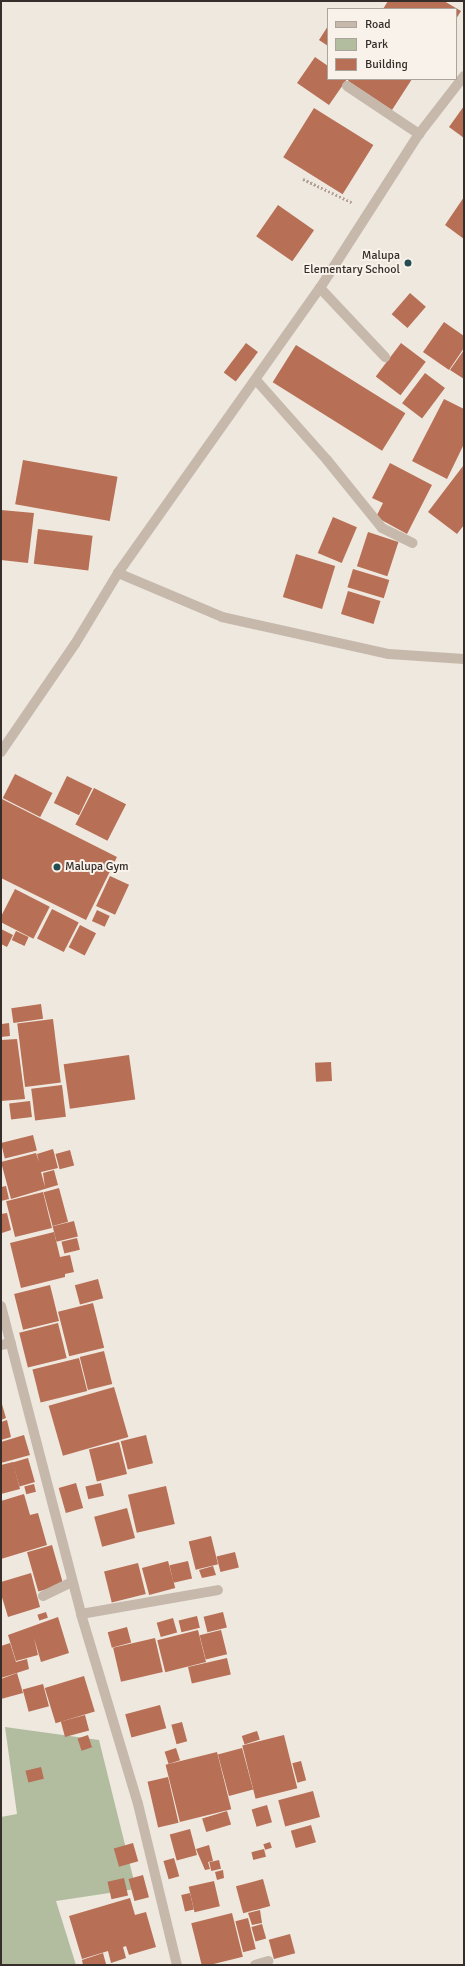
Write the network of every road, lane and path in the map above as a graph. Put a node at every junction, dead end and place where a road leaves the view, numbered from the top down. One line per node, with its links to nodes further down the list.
1 (464, 76): 3 (street)
2 (347, 86): 3 (street)
3 (419, 134): 5 (street)
4 (303, 179): 5 (path)
5 (370, 211): 6 (street)
6 (320, 288): 7 (street); 8 (street)
7 (385, 357)
8 (256, 380): 9 (street); 10 (street)
9 (413, 543)
10 (118, 573): 11 (street); 12 (street)
11 (464, 659)
12 (1, 752)
13 (1, 1306): 14 (street)
14 (6, 1344): 15 (street)
15 (72, 1582): 17 (street); 18 (street)
16 (218, 1590): 18 (street)
17 (43, 1596)
18 (81, 1614): 20 (street)
19 (268, 1961): 21 (street)
20 (177, 1965)
21 (255, 1965)

